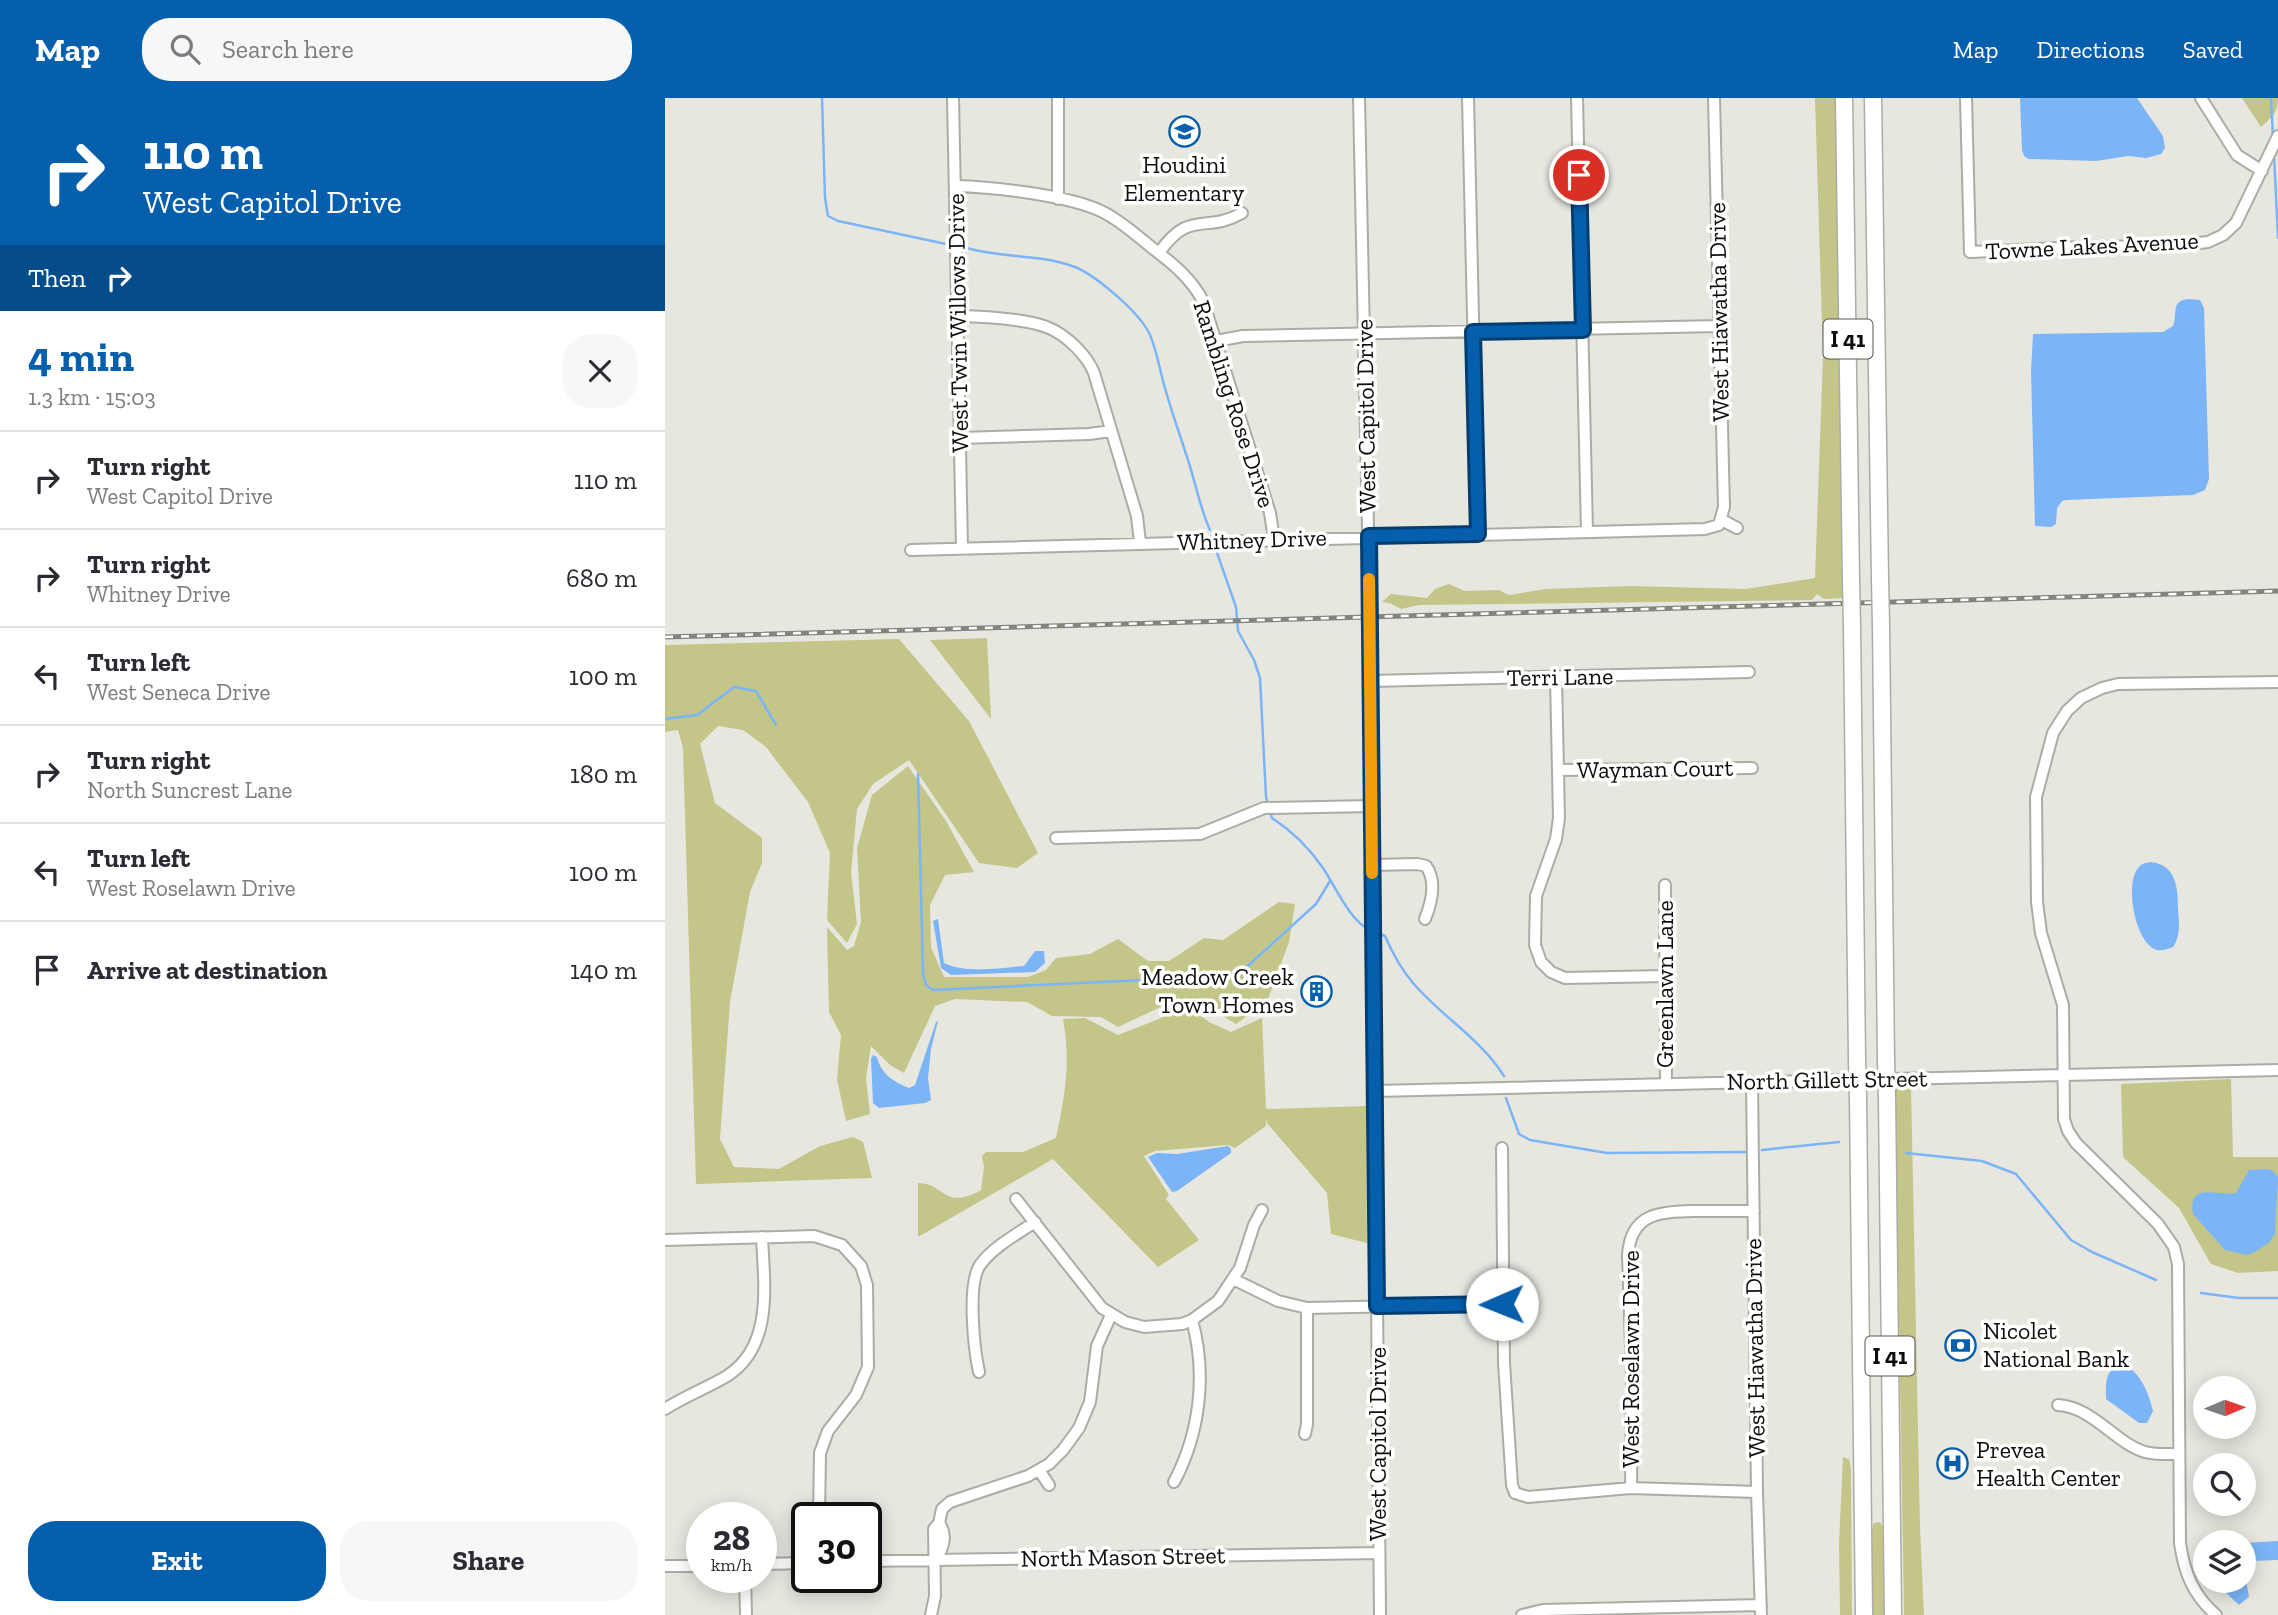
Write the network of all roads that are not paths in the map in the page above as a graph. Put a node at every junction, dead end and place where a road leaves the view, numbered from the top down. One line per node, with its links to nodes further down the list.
1 (953, 98): 13 (street, West Twin Willows Drive)
2 (1058, 98): 14 (street)
3 (1359, 98): 21 (street, West Capitol Drive)
4 (1468, 98): 20 (street)
5 (1577, 98): 19 (street)
6 (1714, 98): 18 (street, West Hiawatha Drive)
7 (1845, 98): 86 (highway, I 41, bridge)
8 (1873, 98): 87 (highway, I 41, bridge)
9 (1966, 98): 12 (street, Towne Lakes Avenue)
10 (2201, 98): 12 (street)
11 (2278, 136): 12 (street, Towne Lakes Avenue)
12 (2262, 171)
13 (955, 186): 14 (street, Rambling Rose Drive); 17 (street, West Twin Willows Drive)
14 (1058, 199): 16 (street, Rambling Rose Drive)
15 (1242, 213): 16 (street)
16 (1159, 253): 22 (street, Rambling Rose Drive)
17 (957, 316): 23 (street); 24 (street, West Twin Willows Drive)
18 (1719, 326): 19 (street); 25 (street, West Hiawatha Drive)
19 (1583, 330): 20 (street); 27 (street)
20 (1473, 332): 21 (street); 28 (street)
21 (1364, 334): 22 (street); 29 (street, West Capitol Drive)
22 (1216, 341): 30 (street, Rambling Rose Drive)
23 (1111, 431): 24 (street); 31 (street)
24 (960, 438): 32 (street, West Twin Willows Drive)
25 (1720, 523): 26 (street); 27 (street, Whitney Drive)
26 (1737, 528)
27 (1587, 531): 28 (street, Whitney Drive)
28 (1478, 534): 29 (street, Whitney Drive)
29 (1369, 536): 30 (street, Whitney Drive); 36 (street, West Capitol Drive)
30 (1274, 539): 31 (street, Whitney Drive)
31 (1140, 543): 32 (street, Whitney Drive)
32 (962, 548): 33 (street, Whitney Drive)
33 (911, 550)
34 (1749, 671): 35 (street, Terri Lane)
35 (1556, 677): 36 (street, Terri Lane); 39 (street)
36 (1371, 681): 40 (street, West Capitol Drive)
37 (2278, 682): 47 (street)
38 (1752, 768): 39 (street, Wayman Court)
39 (1558, 771): 45 (street)
40 (1372, 806): 41 (street); 42 (street, West Capitol Drive)
41 (1056, 838)
42 (1372, 864): 44 (street); 50 (street, West Capitol Drive)
43 (1665, 885): 45 (street, Greenlawn Lane)
44 (1425, 919)
45 (1664, 976): 49 (street, Greenlawn Lane)
46 (2278, 1070): 47 (street, North Gillett Street)
47 (2063, 1075): 48 (street, North Gillett Street); 68 (street)
48 (1752, 1082): 49 (street, North Gillett Street); 54 (street, West Hiawatha Drive)
49 (1666, 1084): 50 (street, North Gillett Street)
50 (1375, 1090): 60 (street, West Capitol Drive)
51 (1502, 1148): 59 (street)
52 (1016, 1199): 55 (street)
53 (1262, 1210): 58 (street)
54 (1754, 1211): 72 (street, West Roselawn Drive); 73 (street, West Hiawatha Drive)
55 (1035, 1222): 62 (street); 64 (street)
56 (762, 1237): 57 (street); 66 (street); 74 (street)
57 (665, 1240)
58 (1233, 1279): 61 (street); 63 (street)
59 (1502, 1304): 60 (street); 72 (street)
60 (1377, 1306): 61 (street); 75 (street, West Capitol Drive)
61 (1307, 1308): 67 (street)
62 (1111, 1315): 63 (street); 69 (street)
63 (1192, 1320): 70 (street)
64 (979, 1372)
65 (2058, 1405): 68 (street)
66 (665, 1409)
67 (1305, 1434)
68 (2179, 1454): 88 (street)
69 (1039, 1470): 71 (street); 76 (street)
70 (1174, 1482)
71 (1048, 1485)
72 (1631, 1488): 73 (street)
73 (1757, 1492): 81 (street, West Hiawatha Drive)
74 (819, 1502)
75 (1379, 1553): 76 (street, North Mason Street); 84 (street, West Capitol Drive)
76 (936, 1560): 77 (street, North Mason Street); 83 (street)
77 (882, 1561)
78 (665, 1566): 79 (street)
79 (686, 1566)
80 (745, 1593): 82 (street)
81 (1761, 1610): 85 (street)
82 (745, 1615)
83 (930, 1615)
84 (1380, 1615)
85 (1522, 1615)
86 (1864, 1615)
87 (1893, 1615)
88 (2216, 1615)

